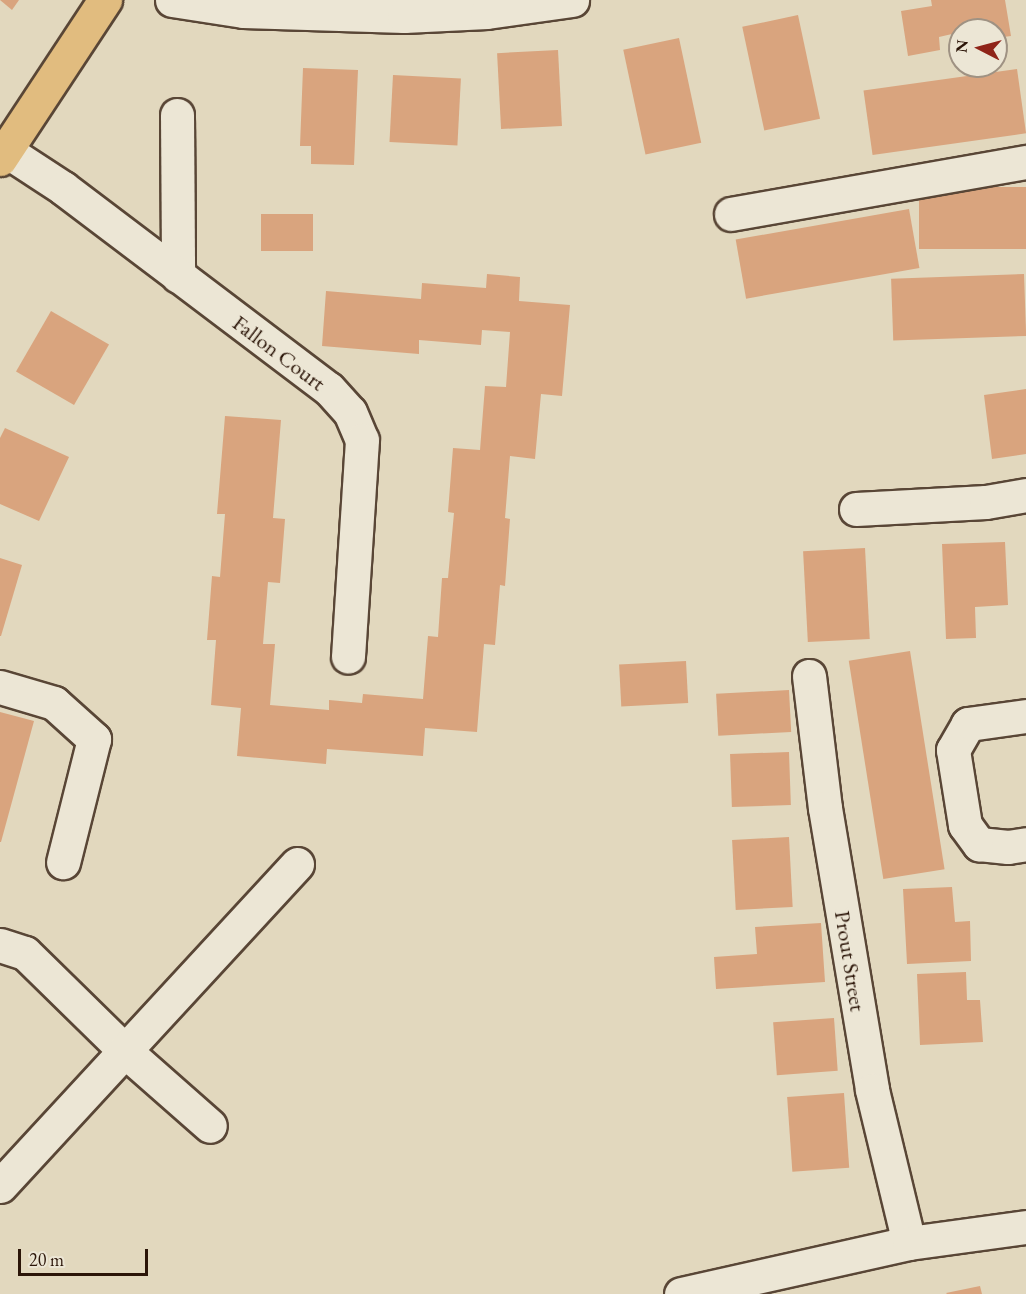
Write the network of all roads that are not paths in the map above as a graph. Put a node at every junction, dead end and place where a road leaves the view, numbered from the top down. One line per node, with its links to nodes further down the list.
1 (105, 0): 5 (main road)
2 (171, 0): 3 (street)
3 (572, 0)
4 (177, 116): 8 (street)
5 (2, 154): 8 (street, Fallon Court)
6 (1026, 162): 7 (street)
7 (731, 214)
8 (178, 276): 11 (street, Fallon Court)
9 (1026, 495): 10 (street)
10 (856, 509)
11 (348, 657)
12 (809, 676): 23 (street, Prout Street)
13 (0, 687): 16 (street)
14 (1026, 716): 15 (street)
15 (1026, 844)
16 (63, 862)
17 (297, 864): 19 (street)
18 (0, 945): 19 (street)
19 (125, 1051): 20 (street); 21 (street)
20 (210, 1126)
21 (0, 1186)
22 (1026, 1227): 23 (street)
23 (909, 1243): 24 (street)
24 (681, 1294)

